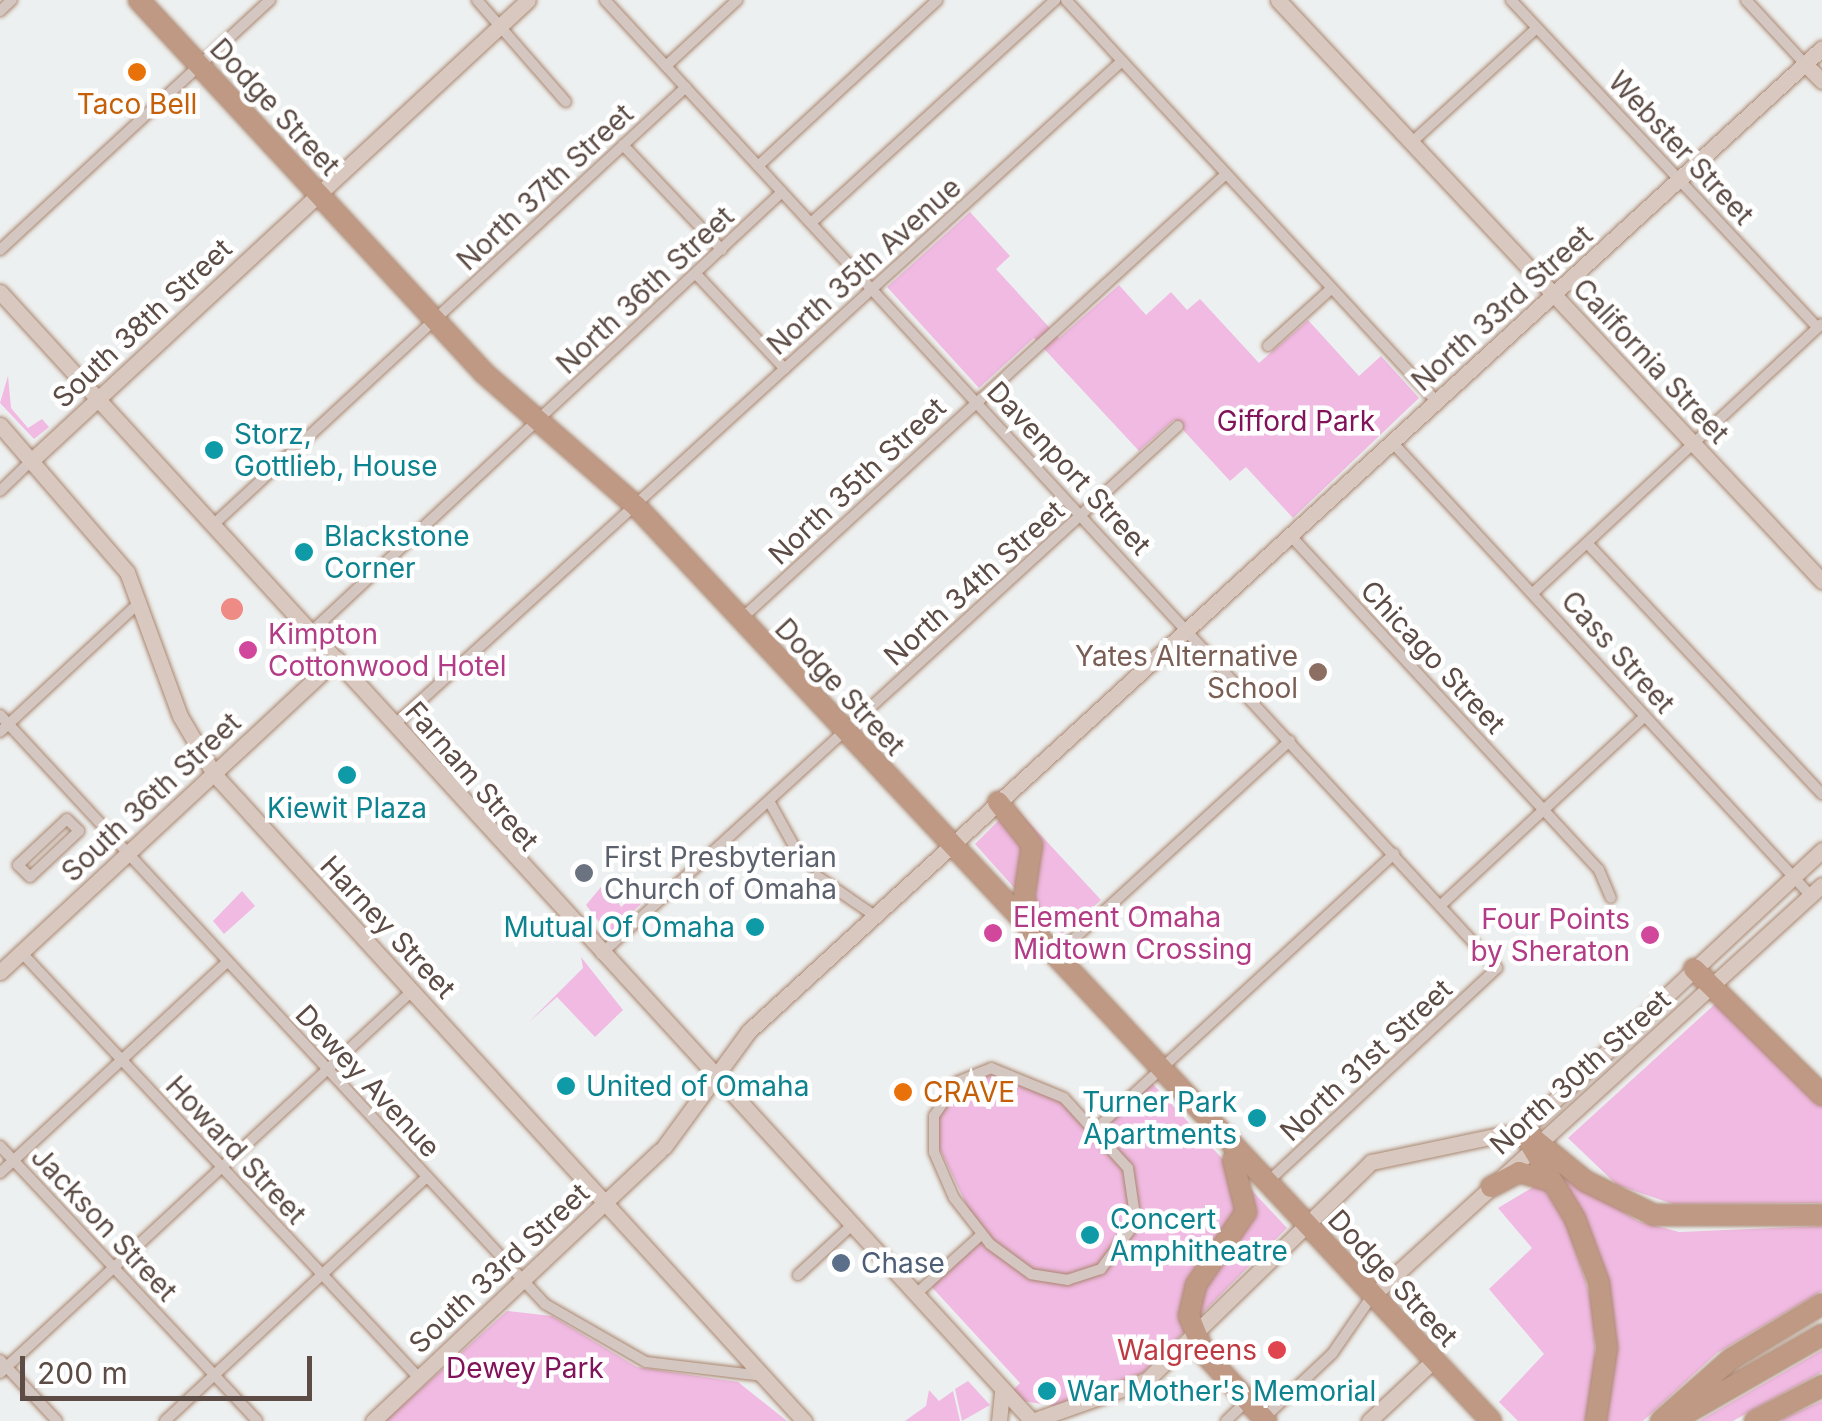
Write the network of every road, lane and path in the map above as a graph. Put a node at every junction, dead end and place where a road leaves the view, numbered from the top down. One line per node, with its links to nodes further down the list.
1 (12, 0): 14 (street)
2 (138, 0): 20 (highway, Dodge Street)
3 (270, 0): 20 (street)
4 (476, 0): 15 (street)
5 (528, 0): 15 (street, South 38th Street)
6 (605, 0): 21 (street, Davenport Street)
7 (737, 0): 21 (street)
8 (937, 0): 27 (street)
9 (1055, 0): 32 (street)
10 (1066, 0): 18 (street)
11 (1278, 0): 25 (street, California Street)
12 (1511, 0): 16 (street, Webster Street)
13 (1746, 0): 19 (street)
14 (0, 11)
15 (499, 26): 24 (street); 31 (street, South 38th Street)
16 (1537, 28): 25 (street); 29 (street, Webster Street)
17 (1822, 48): 19 (street, North 33rd Street)
18 (1122, 61): 28 (street); 37 (street, North 35th Avenue)
19 (1806, 64): 22 (street); 29 (street, North 33rd Street)
20 (199, 65): 31 (highway, Dodge Street); 33 (street)
21 (666, 66): 23 (street, Davenport Street)
22 (1822, 81)
23 (686, 88): 26 (street, North 37th Street); 27 (street, Davenport Street)
24 (566, 102)
25 (1412, 142): 39 (street, California Street)
26 (623, 145): 34 (street); 40 (street, North 37th Street)
27 (758, 166): 30 (street, Davenport Street)
28 (1226, 174): 36 (street); 45 (street, North 35th Street)
29 (1680, 180): 39 (street, North 33rd Street); 41 (street, Webster Street)
30 (782, 192): 32 (street, Davenport Street); 34 (street, North 36th Street)
31 (318, 194): 40 (highway, Dodge Street); 44 (street, South 38th Street)
32 (811, 222): 37 (street, Davenport Street)
33 (0, 250)
34 (722, 250): 35 (street, North 36th Street)
35 (696, 274): 43 (street); 47 (street, North 36th Street)
36 (1332, 288): 42 (street); 46 (street)
37 (872, 289): 43 (street, North 35th Avenue); 45 (street, Davenport Street)
38 (0, 292): 44 (street, Farnam Street)
39 (1554, 295): 46 (street, North 33rd Street); 51 (street, California Street)
40 (434, 319): 47 (highway, Dodge Street); 56 (street, North 37th Street)
41 (1820, 325): 51 (street)
42 (1268, 346)
43 (785, 369): 54 (street, North 35th Avenue)
44 (98, 398): 52 (street, South 38th Street); 56 (street, Farnam Street)
45 (977, 402): 55 (street, Davenport Street); 62 (street, North 35th Street)
46 (1437, 402): 50 (street, North 33rd Street)
47 (538, 422): 54 (highway, Dodge Street); 64 (street)
48 (0, 426): 52 (street, Harney Street)
49 (1178, 426): 55 (street, North 34th Street)
50 (1390, 440): 57 (street, North 33rd Street); 60 (street, Cass Street)
51 (1693, 443): 58 (street); 59 (street, California Street)
52 (32, 460): 53 (street, South 38th Street); 61 (street, Harney Street)
53 (0, 490)
54 (636, 506): 62 (highway, Dodge Street); 68 (street, North 35th Avenue)
55 (1082, 515): 63 (street, Davenport Street); 69 (street, North 34th Street)
56 (214, 524): 64 (street, Farnam Street)
57 (1289, 534): 63 (street, North 33rd Street); 76 (street, Chicago Street)
58 (1587, 542): 60 (street); 72 (street)
59 (1822, 581)
60 (1533, 593): 66 (street, Cass Street)
61 (142, 600): 67 (street); 71 (street, Harney Street)
62 (740, 619): 69 (highway, Dodge Street)
63 (1186, 629): 70 (street, Davenport Street); 74 (street, North 33rd Street)
64 (312, 631): 65 (street, Farnam Street)
65 (337, 659): 68 (street, Farnam Street); 71 (street, South 36th Street)
66 (1645, 716): 76 (street); 84 (street, Cass Street)
67 (3, 724): 75 (street, Dewey Avenue)
68 (394, 725): 91 (street, Farnam Street)
69 (845, 732): 73 (street, North 34th Street); 78 (highway, Dodge Street)
70 (1290, 741): 81 (street, Davenport Street); 90 (street)
71 (214, 774): 80 (street, South 36th Street); 97 (street, Harney Street)
72 (1822, 794)
73 (769, 802): 82 (street); 91 (street, North 34th Street)
74 (998, 802): 78 (street, North 33rd Street); 90 (highway)
75 (88, 811): 77 (street); 80 (street, Dewey Avenue)
76 (1544, 811): 86 (street, Chicago Street); 87 (street)
77 (73, 825): 77 (street)
78 (950, 846): 88 (street, South 33rd Street); 90 (highway, Dodge Street)
79 (1822, 850): 84 (street, North 30th Street)
80 (128, 854): 89 (street, South 36th Street); 92 (street, Dewey Avenue)
81 (1394, 854): 87 (street, Davenport Street); 100 (street)
82 (800, 857)
83 (817, 876): 88 (street)
84 (1794, 877): 85 (street, Cass Street); 94 (street, North 30th Street)
85 (1816, 891): 96 (street, North 30th Street)
86 (1612, 898)
87 (1442, 905): 93 (street, Davenport Street)
88 (874, 916): 101 (street, South 33rd Street)
89 (21, 952): 95 (street, South 36th Street); 98 (street, Howard Street)
90 (1048, 953): 100 (highway, Dodge Street)
91 (601, 955): 101 (street, Farnam Street)
92 (226, 962): 98 (street); 99 (street, Dewey Avenue)
93 (1498, 968): 112 (street, North 31st Street)
94 (1694, 969): 96 (highway); 105 (street, North 30th Street)
95 (0, 972)
96 (1711, 988): 102 (highway); 105 (street, North 30th Street)
97 (412, 990): 99 (street); 114 (street, Harney Street)
98 (121, 1060): 107 (street); 108 (street, Howard Street)
99 (327, 1070): 108 (street); 110 (street, Dewey Avenue)
100 (1159, 1071): 103 (highway, Dodge Street); 104 (street)
101 (715, 1078): 114 (street, South 33rd Street); 119 (street, Farnam Street)
102 (1822, 1095)
103 (1210, 1126): 112 (highway, Dodge Street); 116 (highway)
104 (1098, 1127): 120 (street); 120 (street)
105 (1532, 1140): 111 (highway); 113 (street, North 30th Street); 117 (highway); 118 (street)
106 (0, 1146): 107 (street, Jackson Street)
107 (14, 1160): 109 (street); 121 (street, Jackson Street)
108 (220, 1166): 121 (street); 123 (street, Howard Street)
109 (0, 1173)
110 (427, 1176): 123 (street); 124 (street, Dewey Avenue)
111 (1552, 1182): 113 (highway); 149 (highway)
112 (1265, 1184): 115 (highway, Dodge Street)
113 (1491, 1188): 126 (street, North 30th Street)
114 (607, 1201): 124 (street, South 33rd Street); 133 (street, Harney Street)
115 (1287, 1206): 116 (highway); 118 (highway, Dodge Street)
116 (1246, 1212): 129 (highway)
117 (1822, 1215)
118 (1305, 1224): 126 (highway, Dodge Street); 129 (street)
119 (851, 1226): 122 (street); 125 (street, Farnam Street)
120 (982, 1235): 125 (street)
121 (113, 1266): 131 (street); 132 (street, Jackson Street)
122 (801, 1272)
123 (322, 1274): 132 (street); 134 (street, Howard Street)
124 (524, 1281): 133 (street, Dewey Avenue); 134 (street, South 33rd Street)
125 (915, 1295): 136 (street, Farnam Street)
126 (1372, 1296): 130 (highway, Dodge Street); 138 (street)
127 (1822, 1304): 150 (highway)
128 (1822, 1335): 151 (highway)
129 (1195, 1339): 137 (highway); 145 (street)
130 (1434, 1361): 147 (street); 148 (highway, Dodge Street)
131 (2, 1367): 139 (street)
132 (214, 1374): 140 (street); 141 (street, Jackson Street)
133 (764, 1376): 143 (street, Harney Street)
134 (418, 1378): 142 (street, South 33rd Street)
135 (1822, 1386): 152 (highway)
136 (1002, 1390): 144 (street); 145 (street, Farnam Street)
137 (1247, 1401): 138 (highway); 146 (street)
138 (1264, 1420)
139 (57, 1421)
140 (164, 1421)
141 (257, 1421)
142 (373, 1421)
143 (804, 1421)
144 (999, 1421)
145 (1032, 1421)
146 (1226, 1421)
147 (1369, 1421)
148 (1490, 1421)
149 (1596, 1421)
150 (1662, 1421)
151 (1675, 1421)
152 (1754, 1421)

